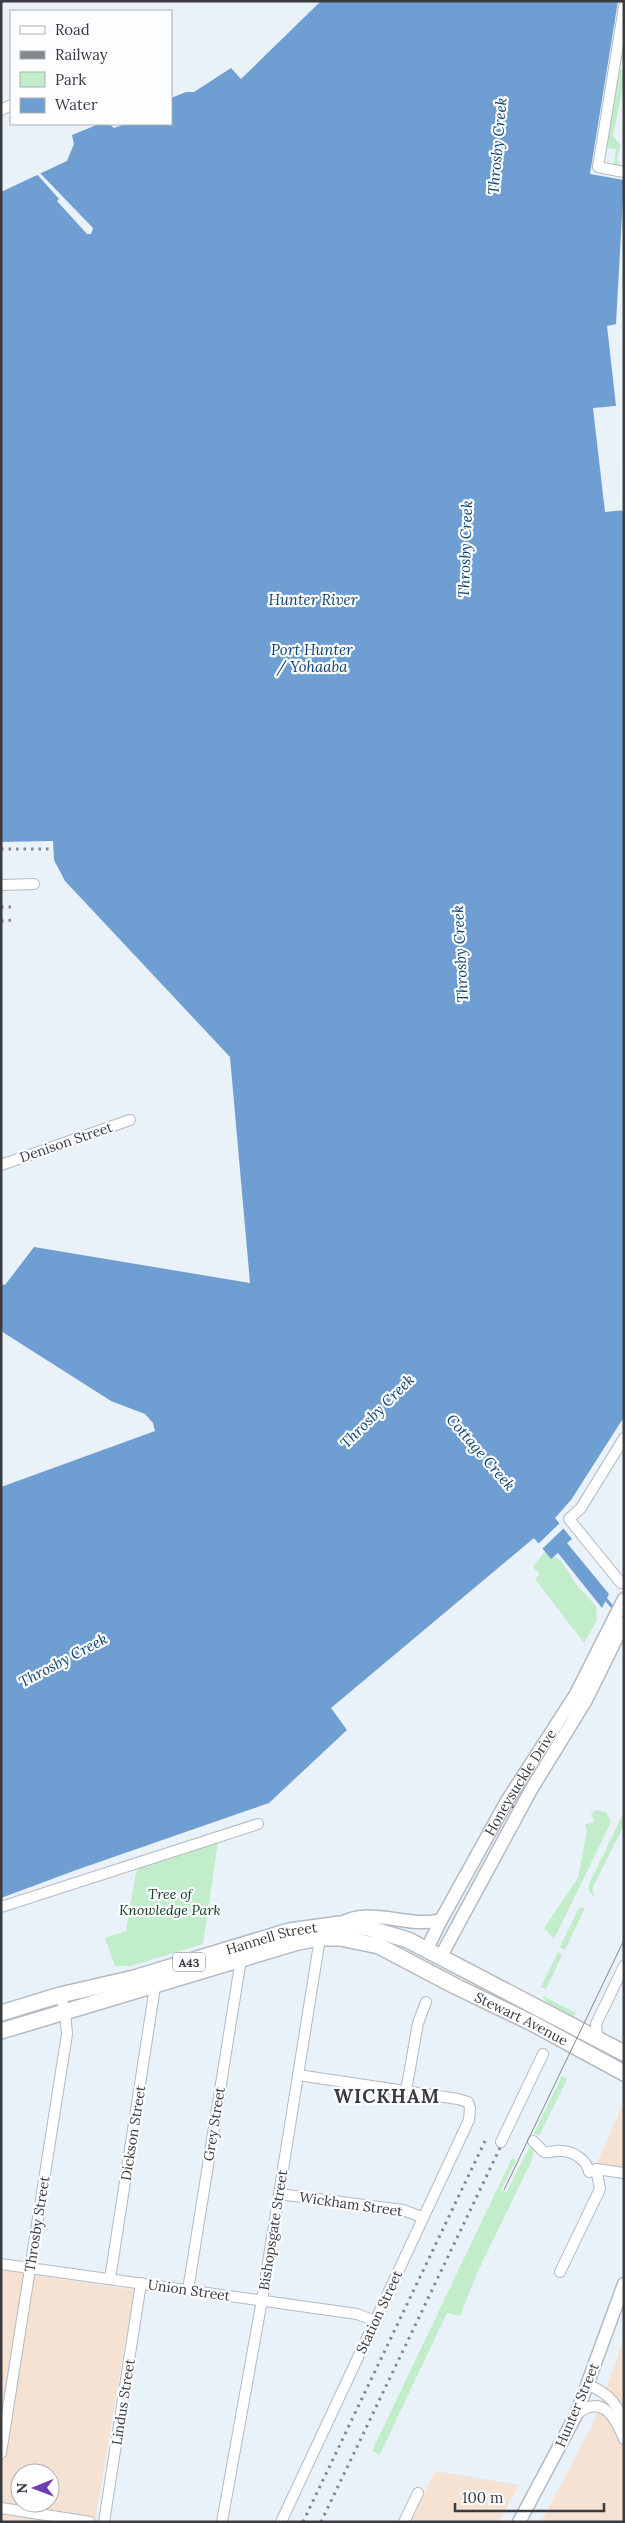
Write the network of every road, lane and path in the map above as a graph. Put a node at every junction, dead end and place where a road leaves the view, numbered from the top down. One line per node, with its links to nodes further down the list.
1 (624, 7): 2 (street)
2 (624, 172)
3 (34, 884): 4 (street)
4 (1, 885)
5 (130, 1120): 6 (street, Denison Street)
6 (1, 1165)
7 (624, 1438): 8 (street)
8 (621, 1583)
9 (623, 1600): 10 (main road, Honeysuckle Drive)
10 (618, 1627): 13 (main road, Honeysuckle Drive); 16 (main road, Honeysuckle Drive)
11 (258, 1824): 12 (street)
12 (1, 1908)
13 (441, 1920): 14 (main road); 16 (main road, Honeysuckle Drive)
14 (340, 1924): 16 (highway, Hannell Street / A43); 21 (highway, Hannell Street / A43)
15 (320, 1938): 17 (highway, Hannell Street / A43); 19 (highway, Hannell Street / A43); 30 (street, Bishopsgate Street)
16 (434, 1952): 19 (highway, Honeysuckle Drive); 26 (highway, Stewart Avenue / A43)
17 (241, 1959): 20 (highway, Hannell Street / A43); 44 (street, Grey Street)
18 (624, 1966): 26 (street)
19 (425, 1969): 29 (highway, Stewart Avenue / A43)
20 (155, 1986): 23 (highway, Hannell Street / A43); 41 (street, Dickson Street)
21 (60, 1995): 23 (street, Throsby Street); 24 (highway, Hannell Street / A43)
22 (426, 2002): 31 (street)
23 (65, 2011): 25 (highway, Hannell Street / A43); 39 (street, Throsby Street)
24 (1, 2013)
25 (1, 2031)
26 (597, 2038): 27 (highway, Stewart Avenue / A43)
27 (624, 2053)
28 (543, 2054): 33 (street)
29 (624, 2073)
30 (298, 2075): 31 (street); 36 (street, Bishopsgate Street)
31 (406, 2092): 37 (street, Station Street)
32 (533, 2141): 34 (street)
33 (501, 2142)
34 (593, 2171): 35 (street); 40 (street)
35 (624, 2173)
36 (279, 2194): 37 (street, Wickham Street); 45 (street, Bishopsgate Street)
37 (422, 2217): 46 (street, Station Street)
38 (1, 2264): 39 (street, Union Street)
39 (30, 2268): 41 (street, Union Street); 51 (street, Throsby Street)
40 (560, 2272)
41 (110, 2279): 42 (street, Union Street)
42 (141, 2283): 44 (street, Union Street); 56 (street, Lindus Street)
43 (624, 2284): 47 (main road, Hunter Street)
44 (188, 2290): 45 (street, Union Street)
45 (262, 2300): 46 (street, Union Street); 57 (street, Bishopsgate Street)
46 (375, 2321): 58 (street, Station Street)
47 (587, 2384): 48 (main road, Hunter Street); 49 (street)
48 (576, 2415): 50 (street); 60 (main road, Hunter Street)
49 (624, 2428)
50 (624, 2439)
51 (1, 2453)
52 (418, 2493): 59 (street)
53 (1, 2508): 54 (street)
54 (40, 2518): 55 (street)
55 (90, 2522)
56 (104, 2522)
57 (222, 2522)
58 (281, 2522)
59 (404, 2522)
60 (519, 2522)

